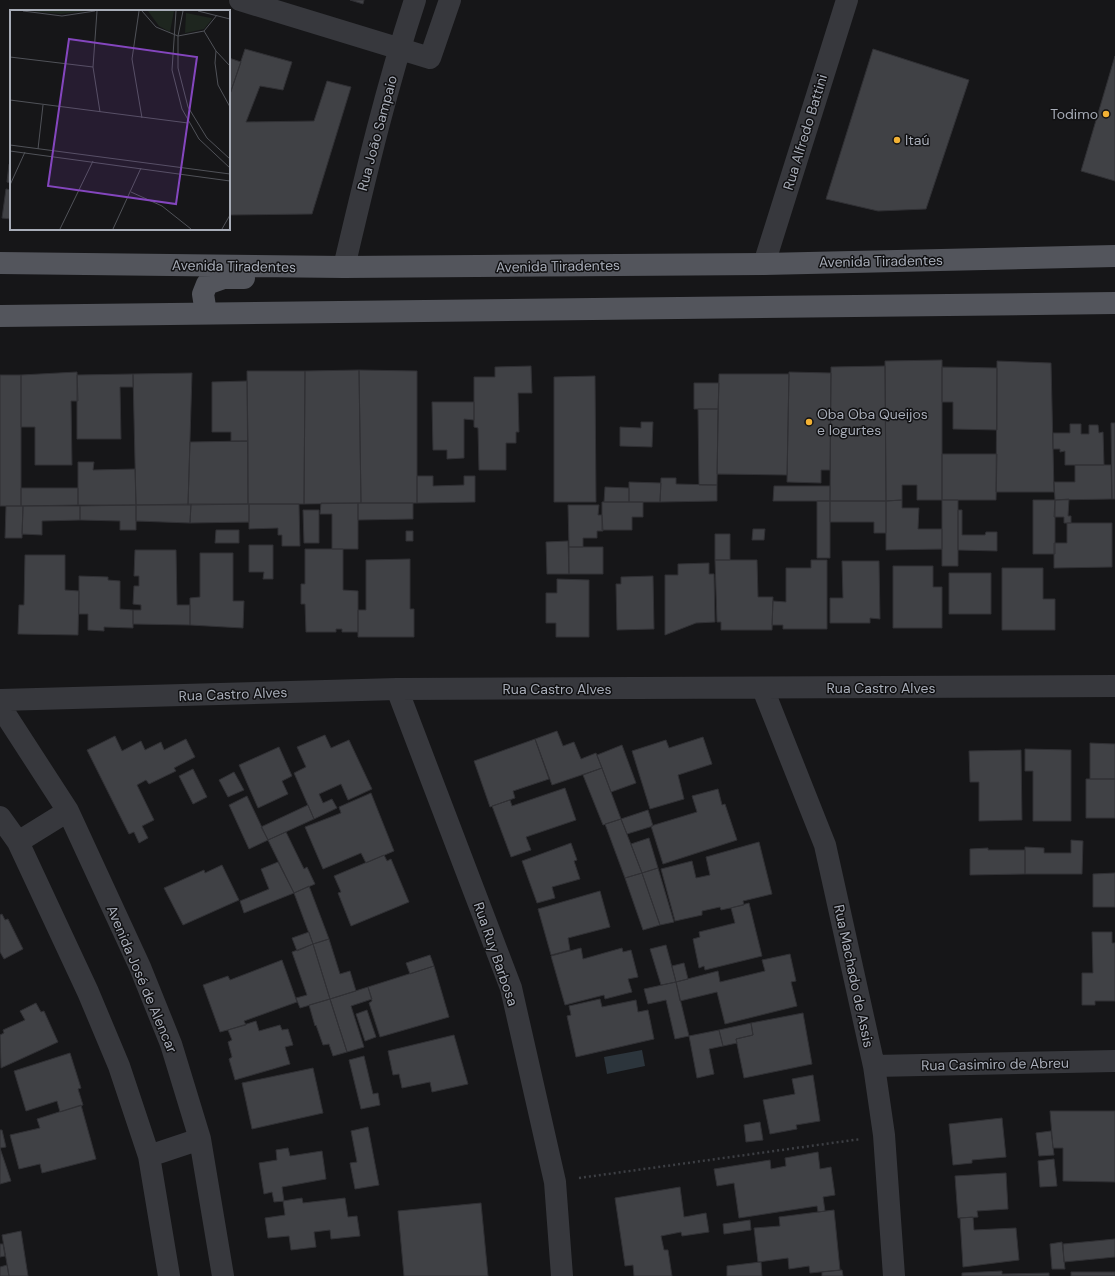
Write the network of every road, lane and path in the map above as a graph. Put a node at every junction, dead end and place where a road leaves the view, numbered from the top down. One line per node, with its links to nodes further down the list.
1 (240, 0): 5 (street)
2 (415, 0): 5 (street, Rua João Sampaio)
3 (450, 0): 5 (street)
4 (847, 0): 8 (street, Rua Alfredo Battini)
5 (400, 48): 9 (street, Rua João Sampaio)
6 (1115, 256): 8 (main road, Avenida Tiradentes)
7 (0, 263): 9 (main road, Avenida Tiradentes)
8 (764, 264): 9 (main road, Avenida Tiradentes)
9 (344, 268): 11 (main road)
10 (1115, 303): 11 (main road)
11 (206, 313): 12 (main road)
12 (0, 316)
13 (1115, 686): 15 (street, Rua Castro Alves)
14 (397, 689): 15 (street, Rua Castro Alves); 16 (street, Rua Castro Alves); 26 (street, Rua Ruy Barbosa)
15 (763, 689): 22 (street, Rua Machado de Assis)
16 (0, 700)
17 (0, 706): 18 (street, Avenida José de Alencar)
18 (68, 811): 20 (street); 24 (street, Avenida José de Alencar)
19 (0, 818): 20 (street)
20 (18, 842): 25 (street)
21 (1115, 1061): 22 (street, Rua Casimiro de Abreu)
22 (874, 1066): 23 (street, Rua Machado de Assis)
23 (884, 1135): 26 (path); 30 (street, Rua Machado de Assis)
24 (200, 1139): 25 (street); 28 (street, Avenida José de Alencar)
25 (148, 1156): 27 (street)
26 (555, 1182): 29 (street, Rua Ruy Barbosa)
27 (169, 1276)
28 (223, 1276)
29 (562, 1276)
30 (894, 1276)

